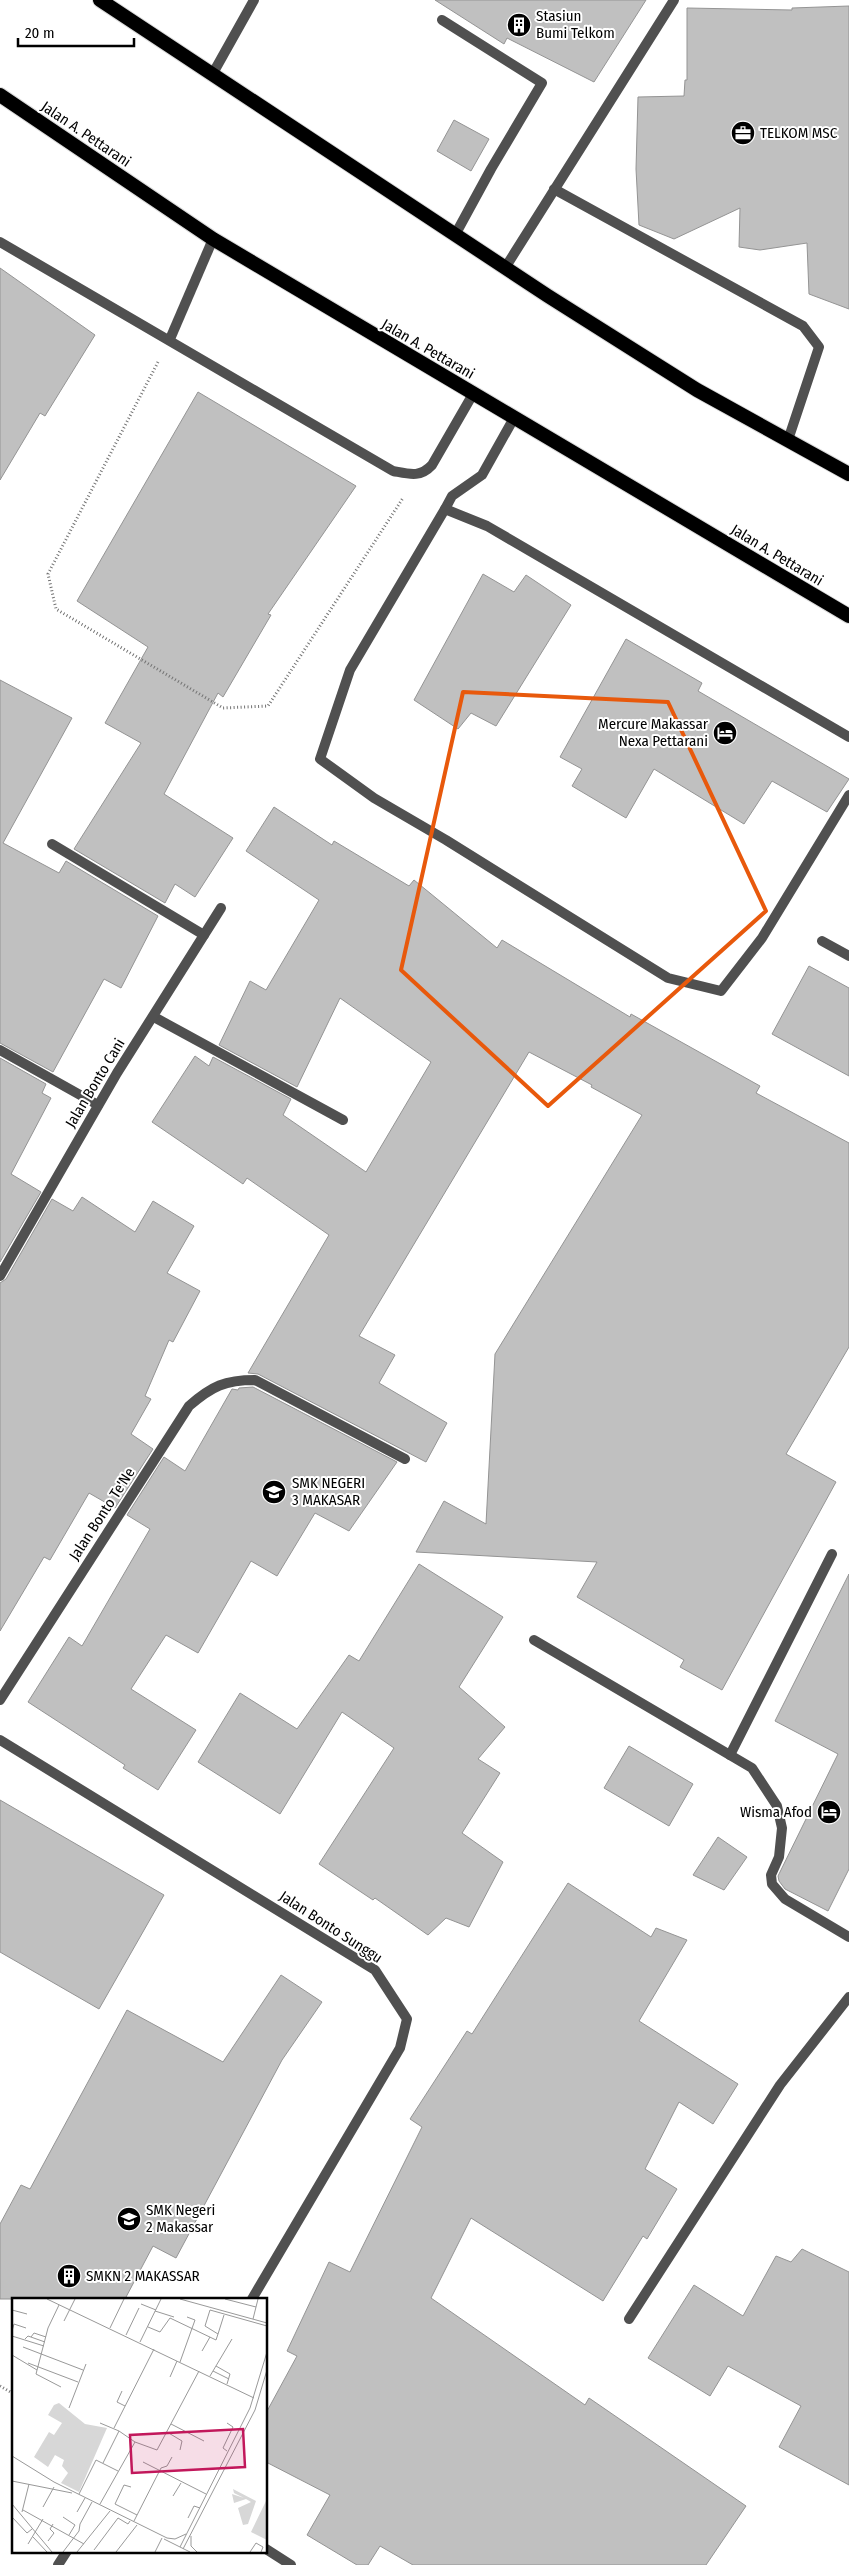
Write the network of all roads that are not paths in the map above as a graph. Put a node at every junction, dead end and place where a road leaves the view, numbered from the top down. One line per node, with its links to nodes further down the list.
1 (100, 0): 5 (highway)
2 (254, 0): 5 (street)
3 (674, 0): 7 (street)
4 (442, 20): 8 (street)
5 (212, 75): 8 (highway)
6 (0, 96): 9 (highway, Jalan A. Pettarani)
7 (554, 189): 11 (street); 15 (street)
8 (455, 236): 11 (highway)
9 (213, 240): 12 (street); 13 (highway, Jalan A. Pettarani)
10 (0, 242): 12 (street)
11 (506, 268): 15 (highway)
12 (170, 340): 13 (street)
13 (473, 394): 14 (highway, Jalan A. Pettarani)
14 (514, 418): 17 (street); 18 (highway, Jalan A. Pettarani)
15 (788, 440): 16 (highway)
16 (849, 474)
17 (445, 509): 19 (street); 20 (street)
18 (849, 616)
19 (849, 737)
20 (849, 795)
21 (52, 844): 23 (street)
22 (220, 908): 23 (street, Jalan Bonto Cani)
23 (204, 935): 26 (street, Jalan Bonto Cani)
24 (822, 941): 25 (street)
25 (849, 956)
26 (154, 1017): 28 (street, Jalan Bonto Cani); 29 (street)
27 (0, 1050): 28 (street)
28 (98, 1105): 30 (street, Jalan Bonto Cani)
29 (344, 1120)
30 (0, 1276)
31 (405, 1459): 34 (street, Jalan Bonto Te'Ne)
32 (832, 1554): 36 (street)
33 (534, 1640): 36 (street)
34 (0, 1700)
35 (0, 1740): 39 (street, Jalan Bonto Sunggu)
36 (730, 1755): 37 (street)
37 (849, 1937)
38 (849, 1997): 40 (street)
39 (253, 2298)
40 (629, 2319)
41 (268, 2550): 44 (street)
42 (66, 2552): 43 (street)
43 (58, 2565)
44 (291, 2565)

